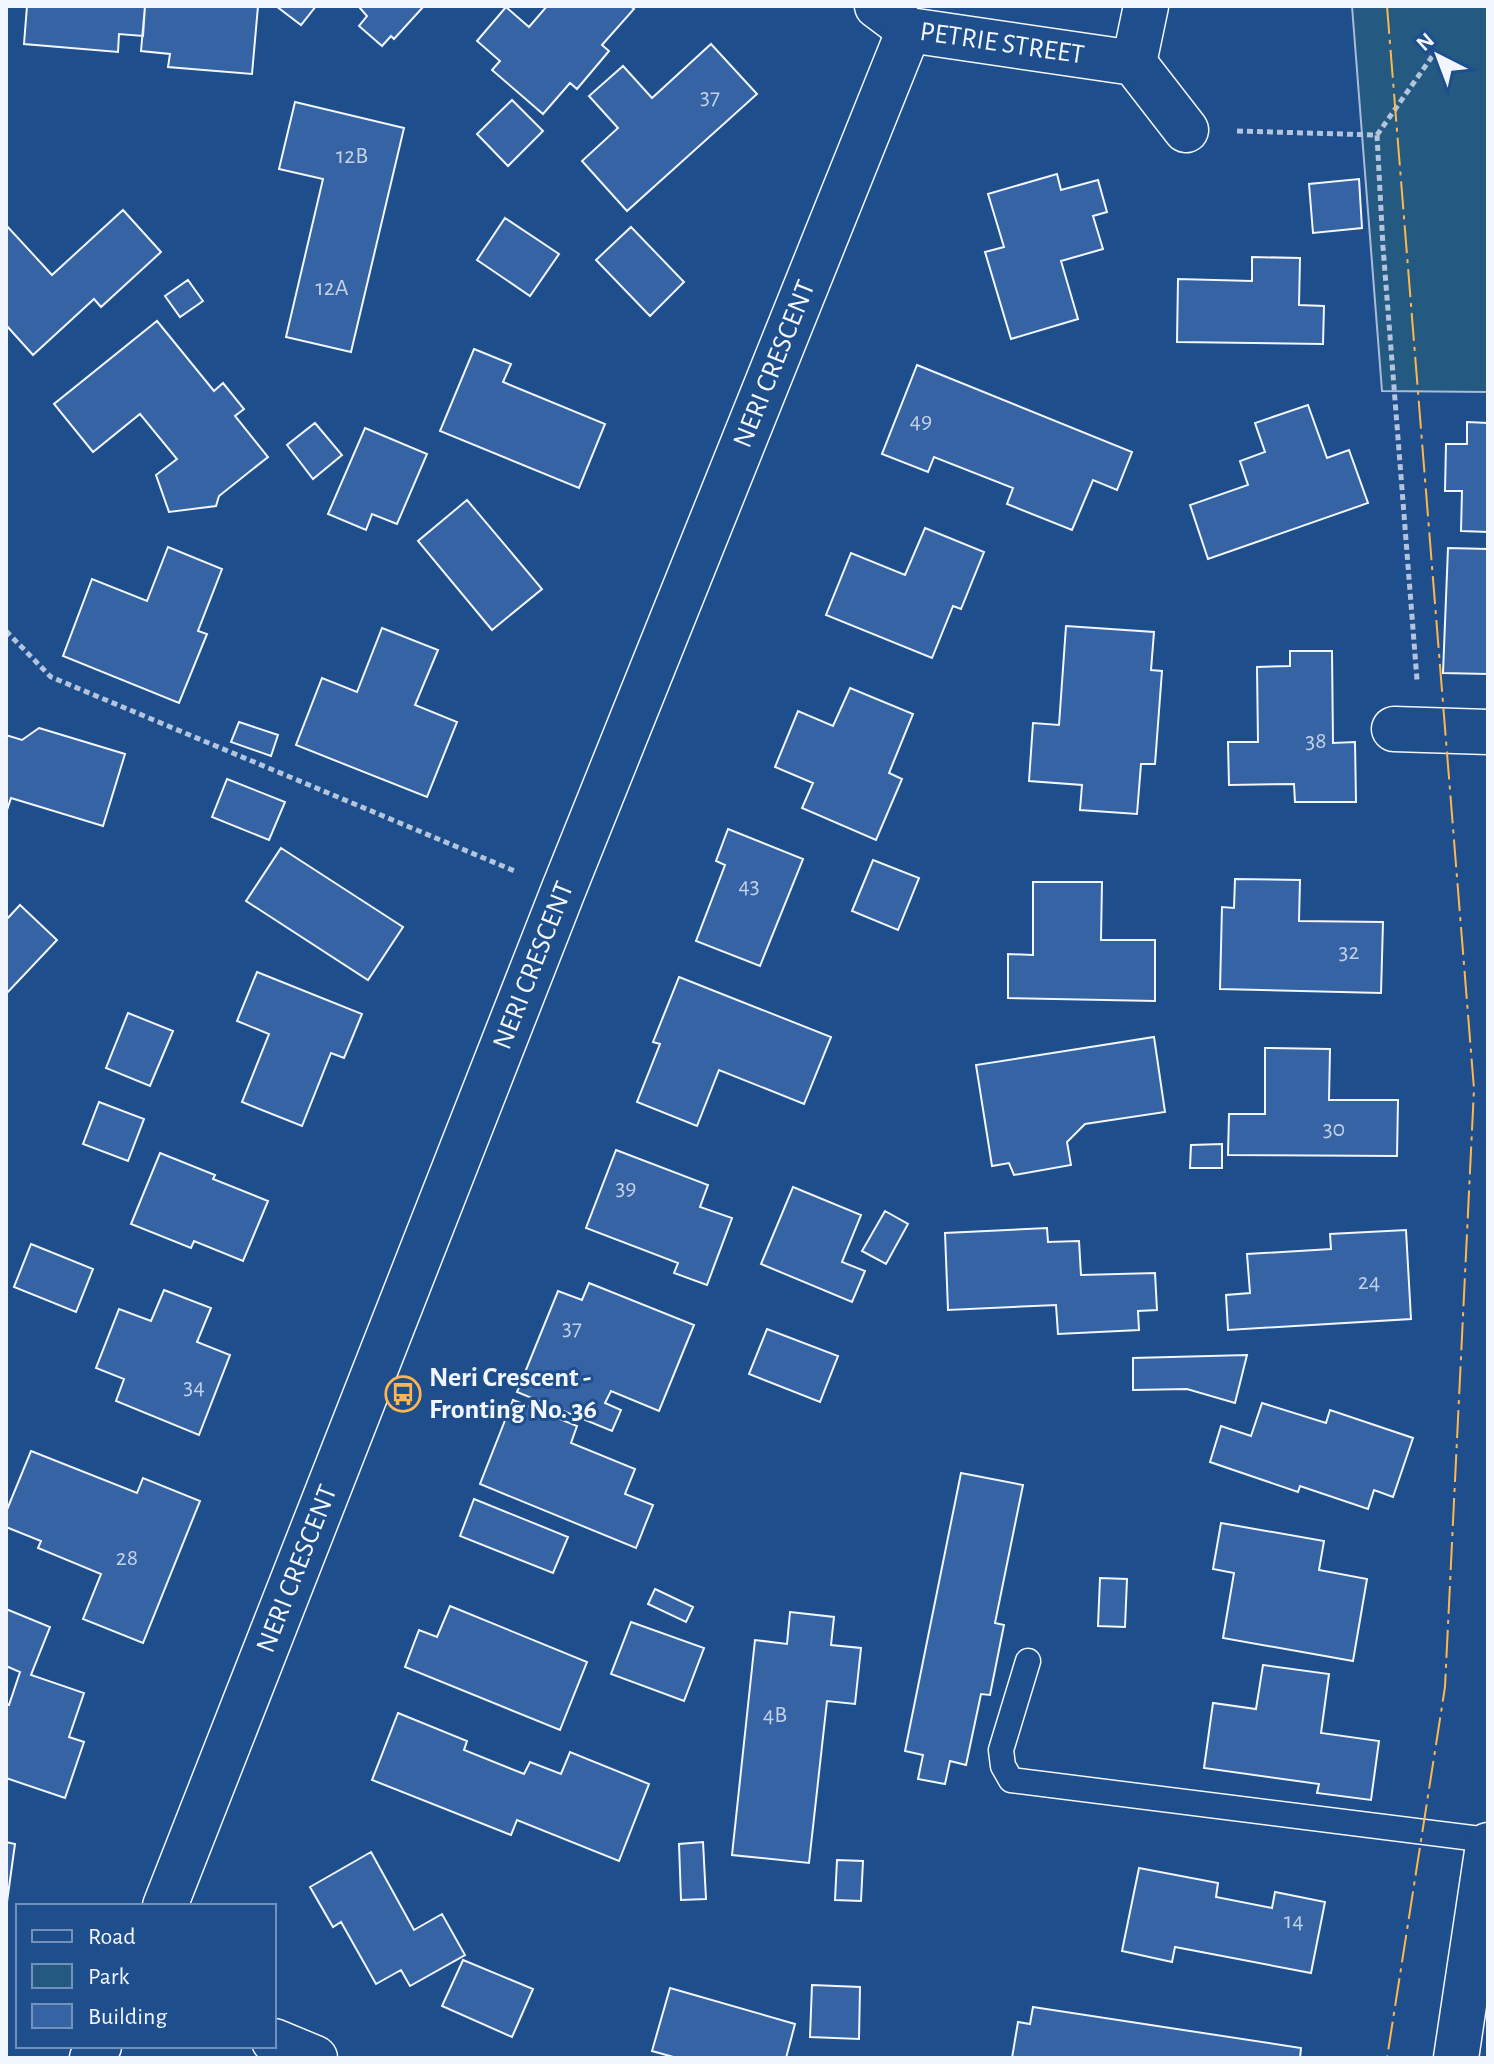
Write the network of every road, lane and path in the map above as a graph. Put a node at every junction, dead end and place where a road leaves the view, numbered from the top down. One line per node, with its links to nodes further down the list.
1 (1146, 6): 4 (street)
2 (893, 18): 4 (street, PETRIE STREET); 11 (street, NERI CRESCENT)
3 (1436, 51): 6 (path)
4 (1134, 63): 5 (street)
5 (1204, 130): 6 (path)
6 (1377, 135): 8 (path)
7 (6, 631): 11 (path)
8 (1418, 693)
9 (1394, 729): 10 (street)
10 (1488, 732)
11 (563, 891): 14 (street, NERI CRESCENT)
12 (1028, 1661): 13 (lane)
13 (1488, 1843): 17 (street)
14 (166, 1904)
15 (276, 2042): 16 (street)
16 (315, 2058)
17 (1456, 2058)

